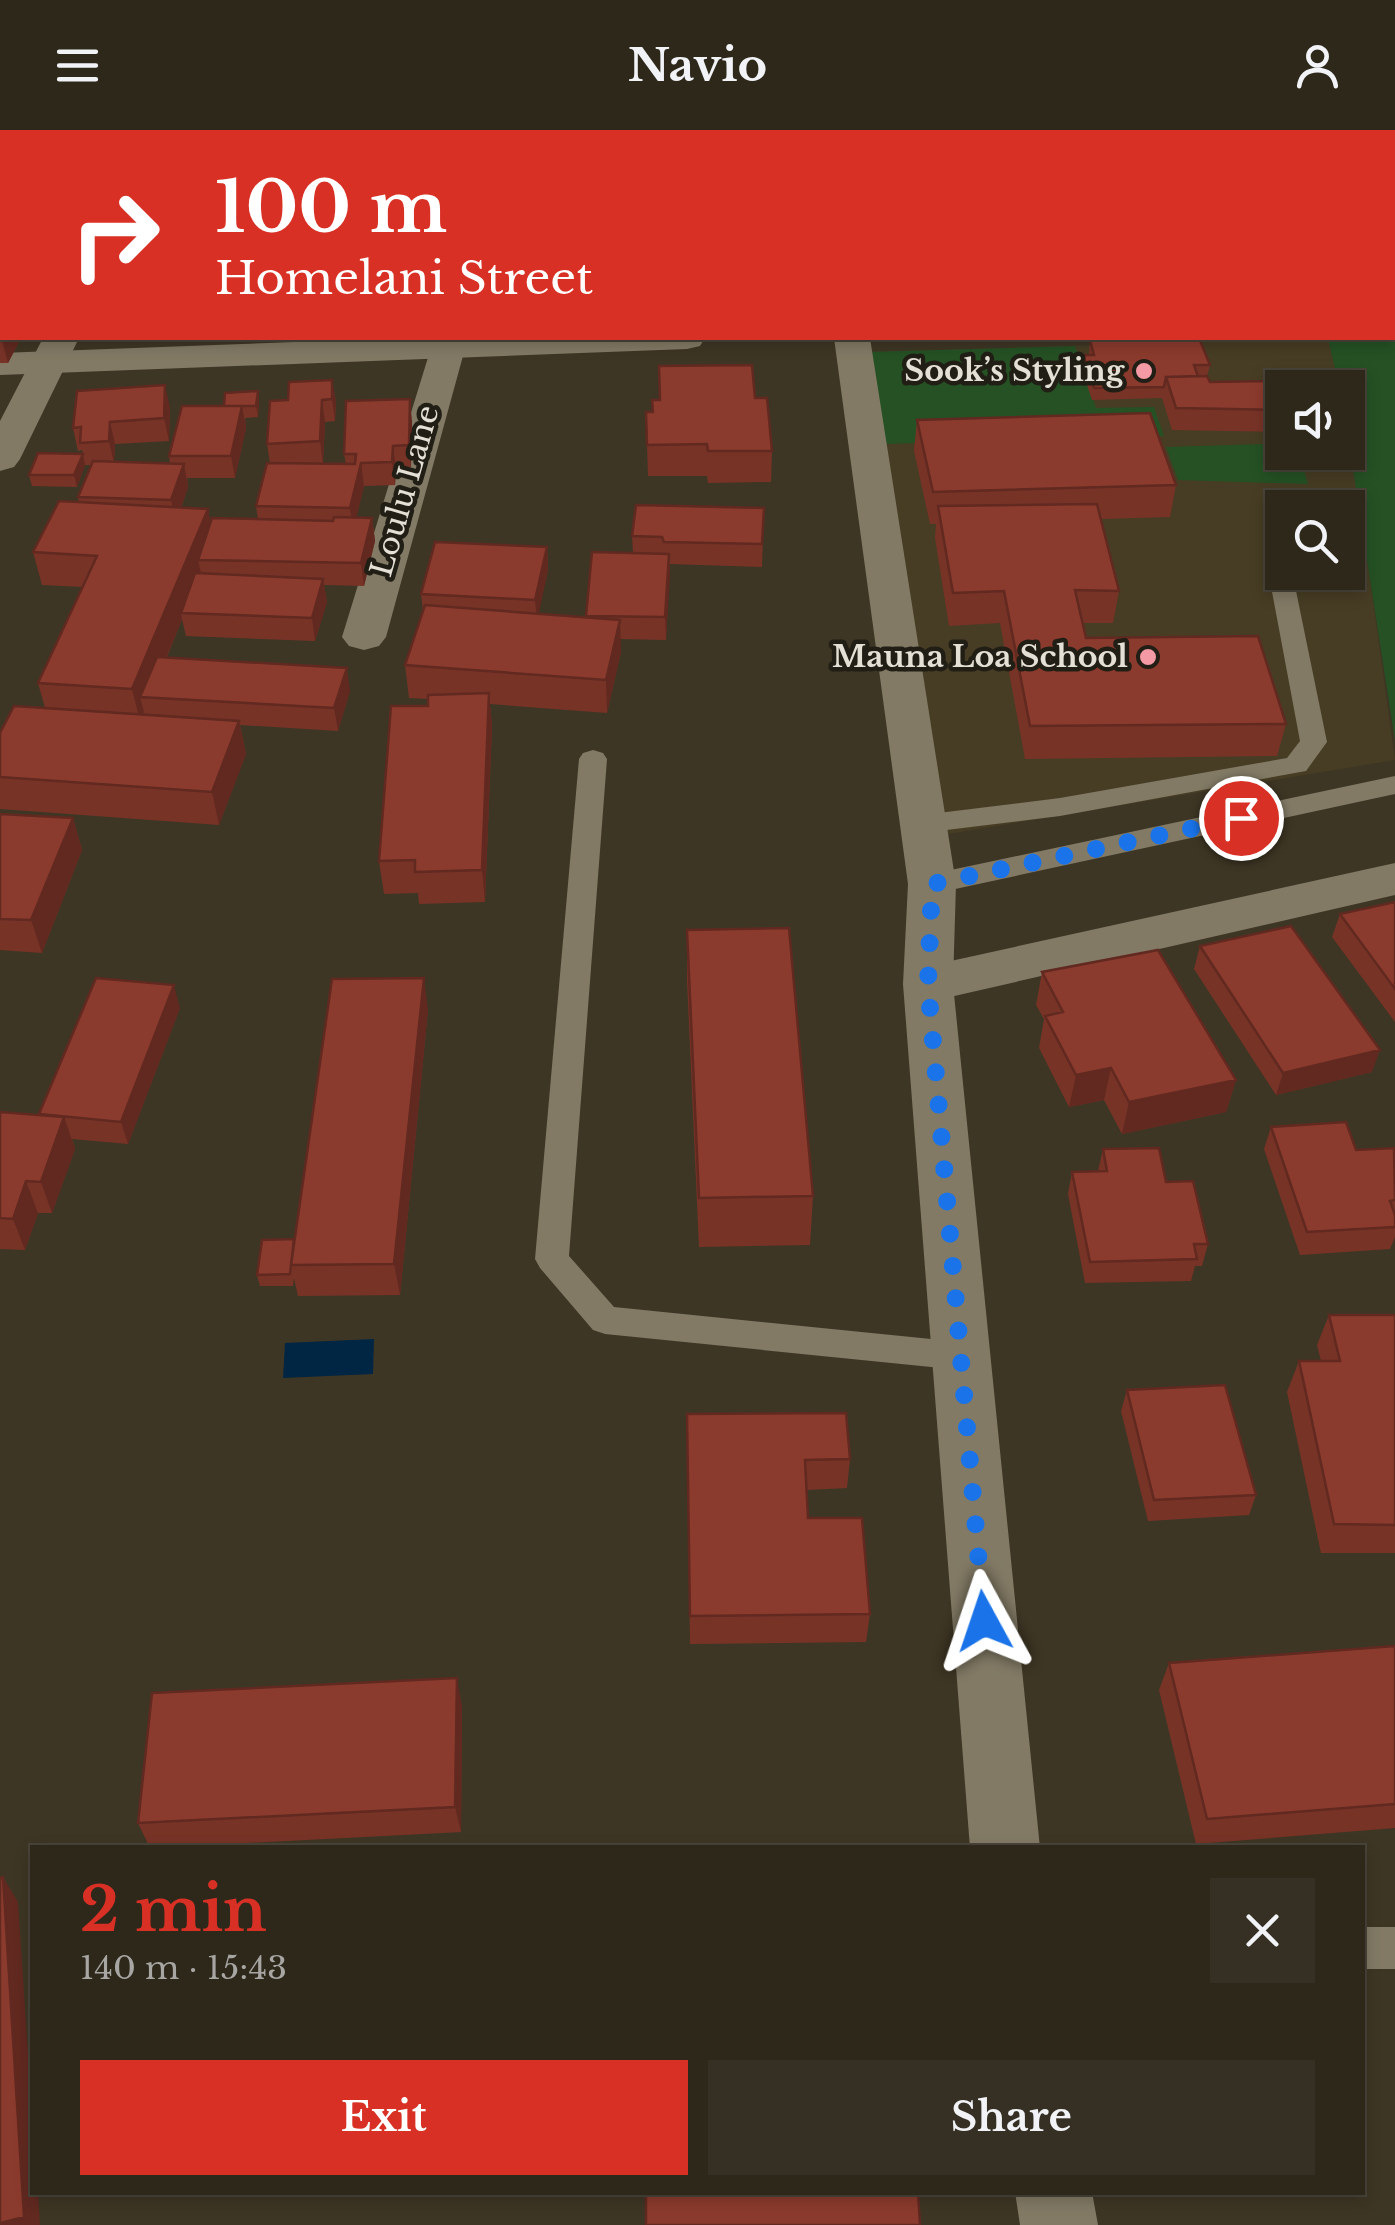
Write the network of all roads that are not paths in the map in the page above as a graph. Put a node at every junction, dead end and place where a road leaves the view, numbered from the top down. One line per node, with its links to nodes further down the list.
1 (627, 340): 3 (street)
2 (852, 340): 11 (street)
3 (447, 346): 4 (street); 8 (street, Loulu Lane)
4 (55, 350): 5 (street); 6 (street)
5 (0, 364)
6 (0, 459)
7 (1284, 590): 11 (lane)
8 (364, 637)
9 (592, 759): 15 (lane)
10 (1395, 785): 13 (lane)
11 (922, 824): 13 (street)
12 (1395, 879): 14 (street)
13 (932, 884): 14 (street)
14 (928, 984): 15 (street)
15 (961, 1356): 16 (street)
16 (1004, 1845)
17 (1365, 1948): 18 (lane)
18 (1395, 1948)
19 (1054, 2195): 20 (street)
20 (1059, 2225)

